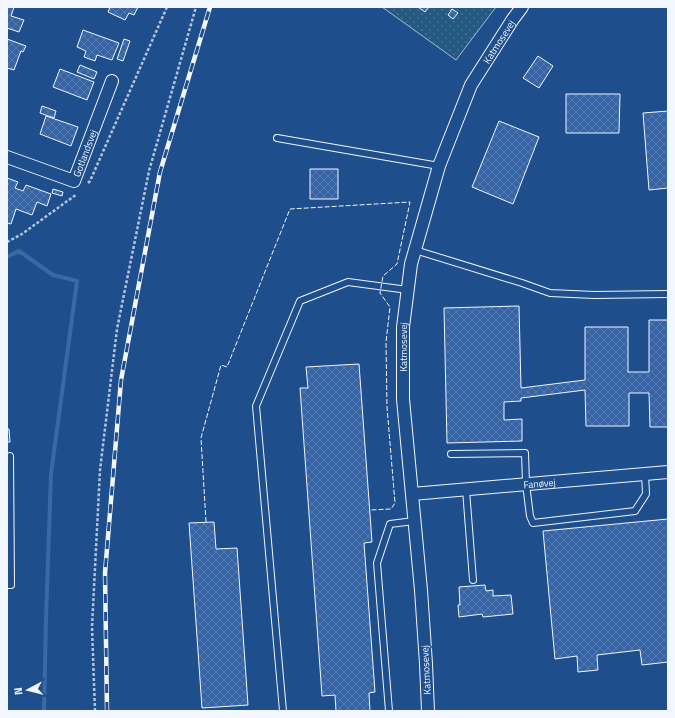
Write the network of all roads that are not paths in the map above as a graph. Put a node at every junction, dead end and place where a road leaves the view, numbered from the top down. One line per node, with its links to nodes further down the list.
1 (522, 7): 5 (street, Katmosevej)
2 (112, 81): 4 (street, Gotlandsvej)
3 (277, 138): 5 (lane)
4 (7, 157)
5 (439, 166): 6 (street, Katmosevej)
6 (415, 250): 7 (street, Katmosevej); 8 (lane)
7 (408, 290): 15 (street, Katmosevej); 19 (lane)
8 (668, 294)
9 (451, 454): 13 (lane)
10 (7, 457): 18 (lane)
11 (668, 472): 12 (street, Fanøvej)
12 (645, 474): 13 (street, Fanøvej); 13 (lane)
13 (526, 484): 14 (street, Fanøvej)
14 (466, 490): 15 (street, Fanøvej); 17 (lane)
15 (412, 494): 16 (street, Katmosevej)
16 (414, 521): 20 (lane); 21 (street, Katmosevej)
17 (473, 580)
18 (7, 585)
19 (282, 711)
20 (389, 711)
21 (428, 711)

